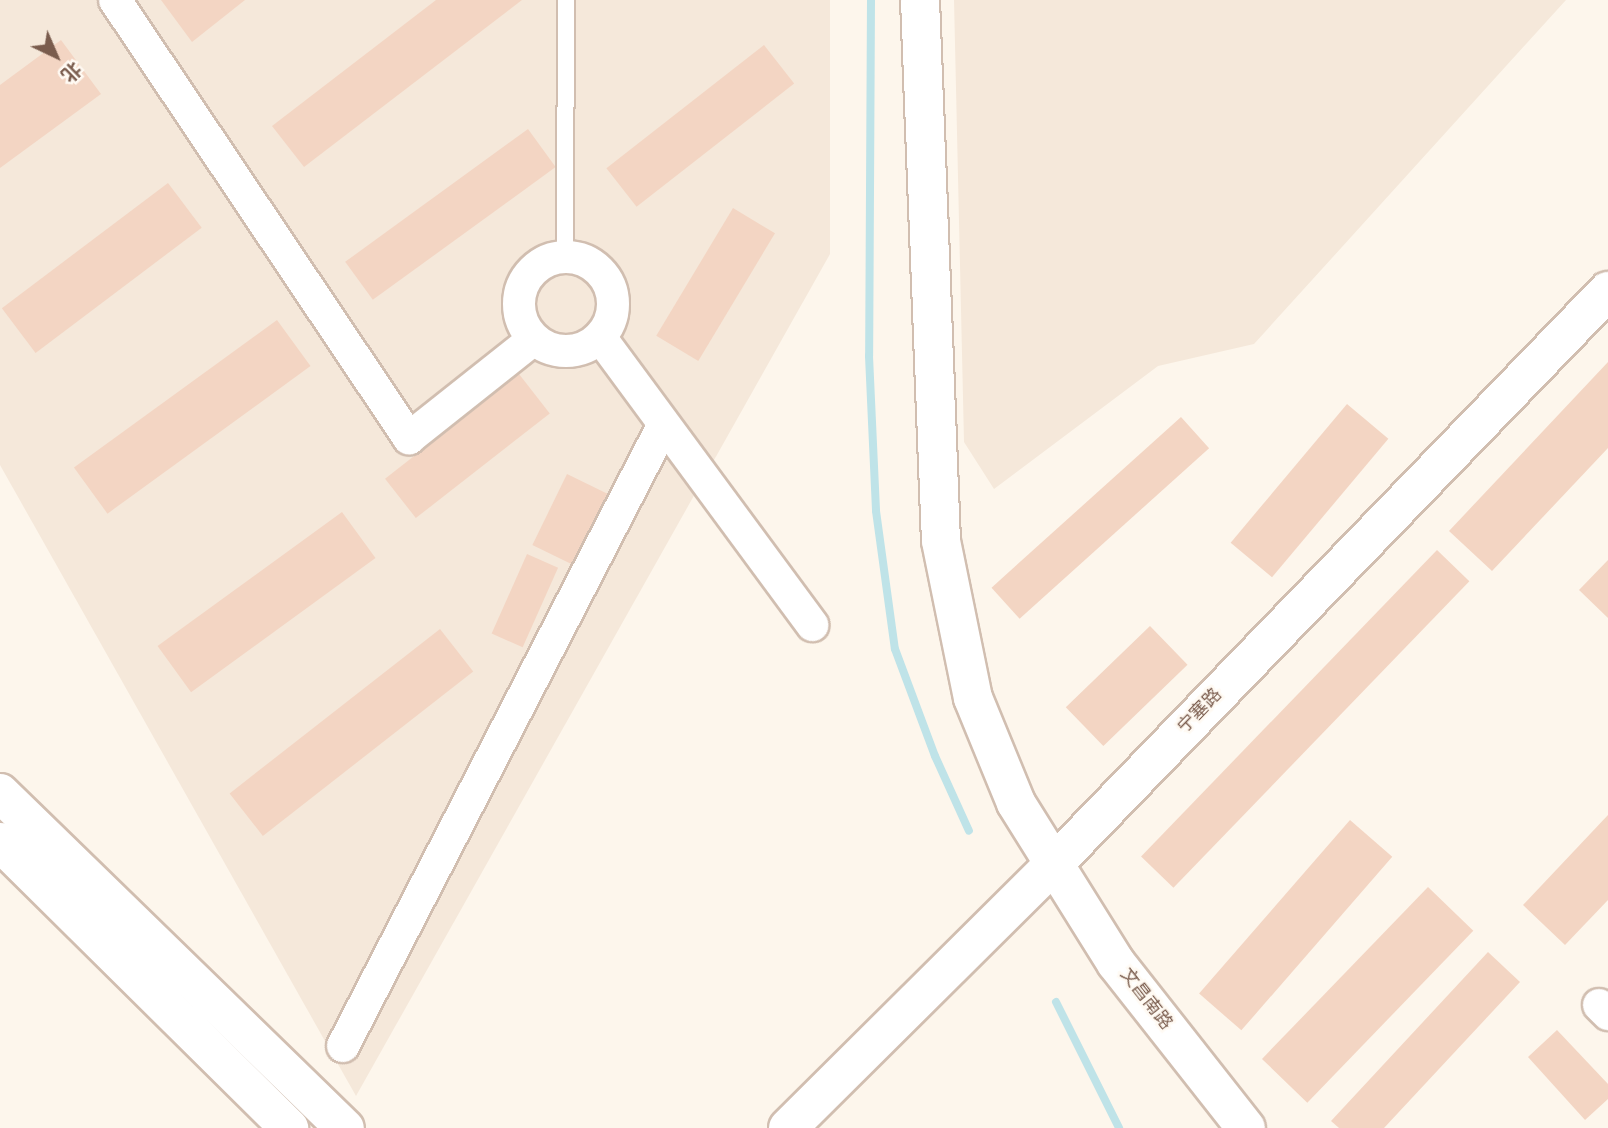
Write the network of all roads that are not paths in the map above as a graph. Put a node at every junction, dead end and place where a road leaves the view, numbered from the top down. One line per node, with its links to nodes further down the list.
1 (115, 0): 7 (street)
2 (566, 0): 4 (lane)
3 (920, 0): 12 (street, 文昌南路)
4 (565, 256): 6 (street); 7 (street)
5 (1608, 291): 12 (street, 宁塞路)
6 (600, 337): 7 (street); 8 (street)
7 (534, 339)
8 (663, 426): 9 (street); 13 (street)
9 (811, 625)
10 (0, 793): 15 (street)
11 (0, 842): 14 (street)
12 (1054, 864): 16 (street, 宁塞路); 17 (street, 文昌南路)
13 (343, 1046)
14 (289, 1128)
15 (345, 1128)
16 (788, 1128)
17 (1246, 1128)

